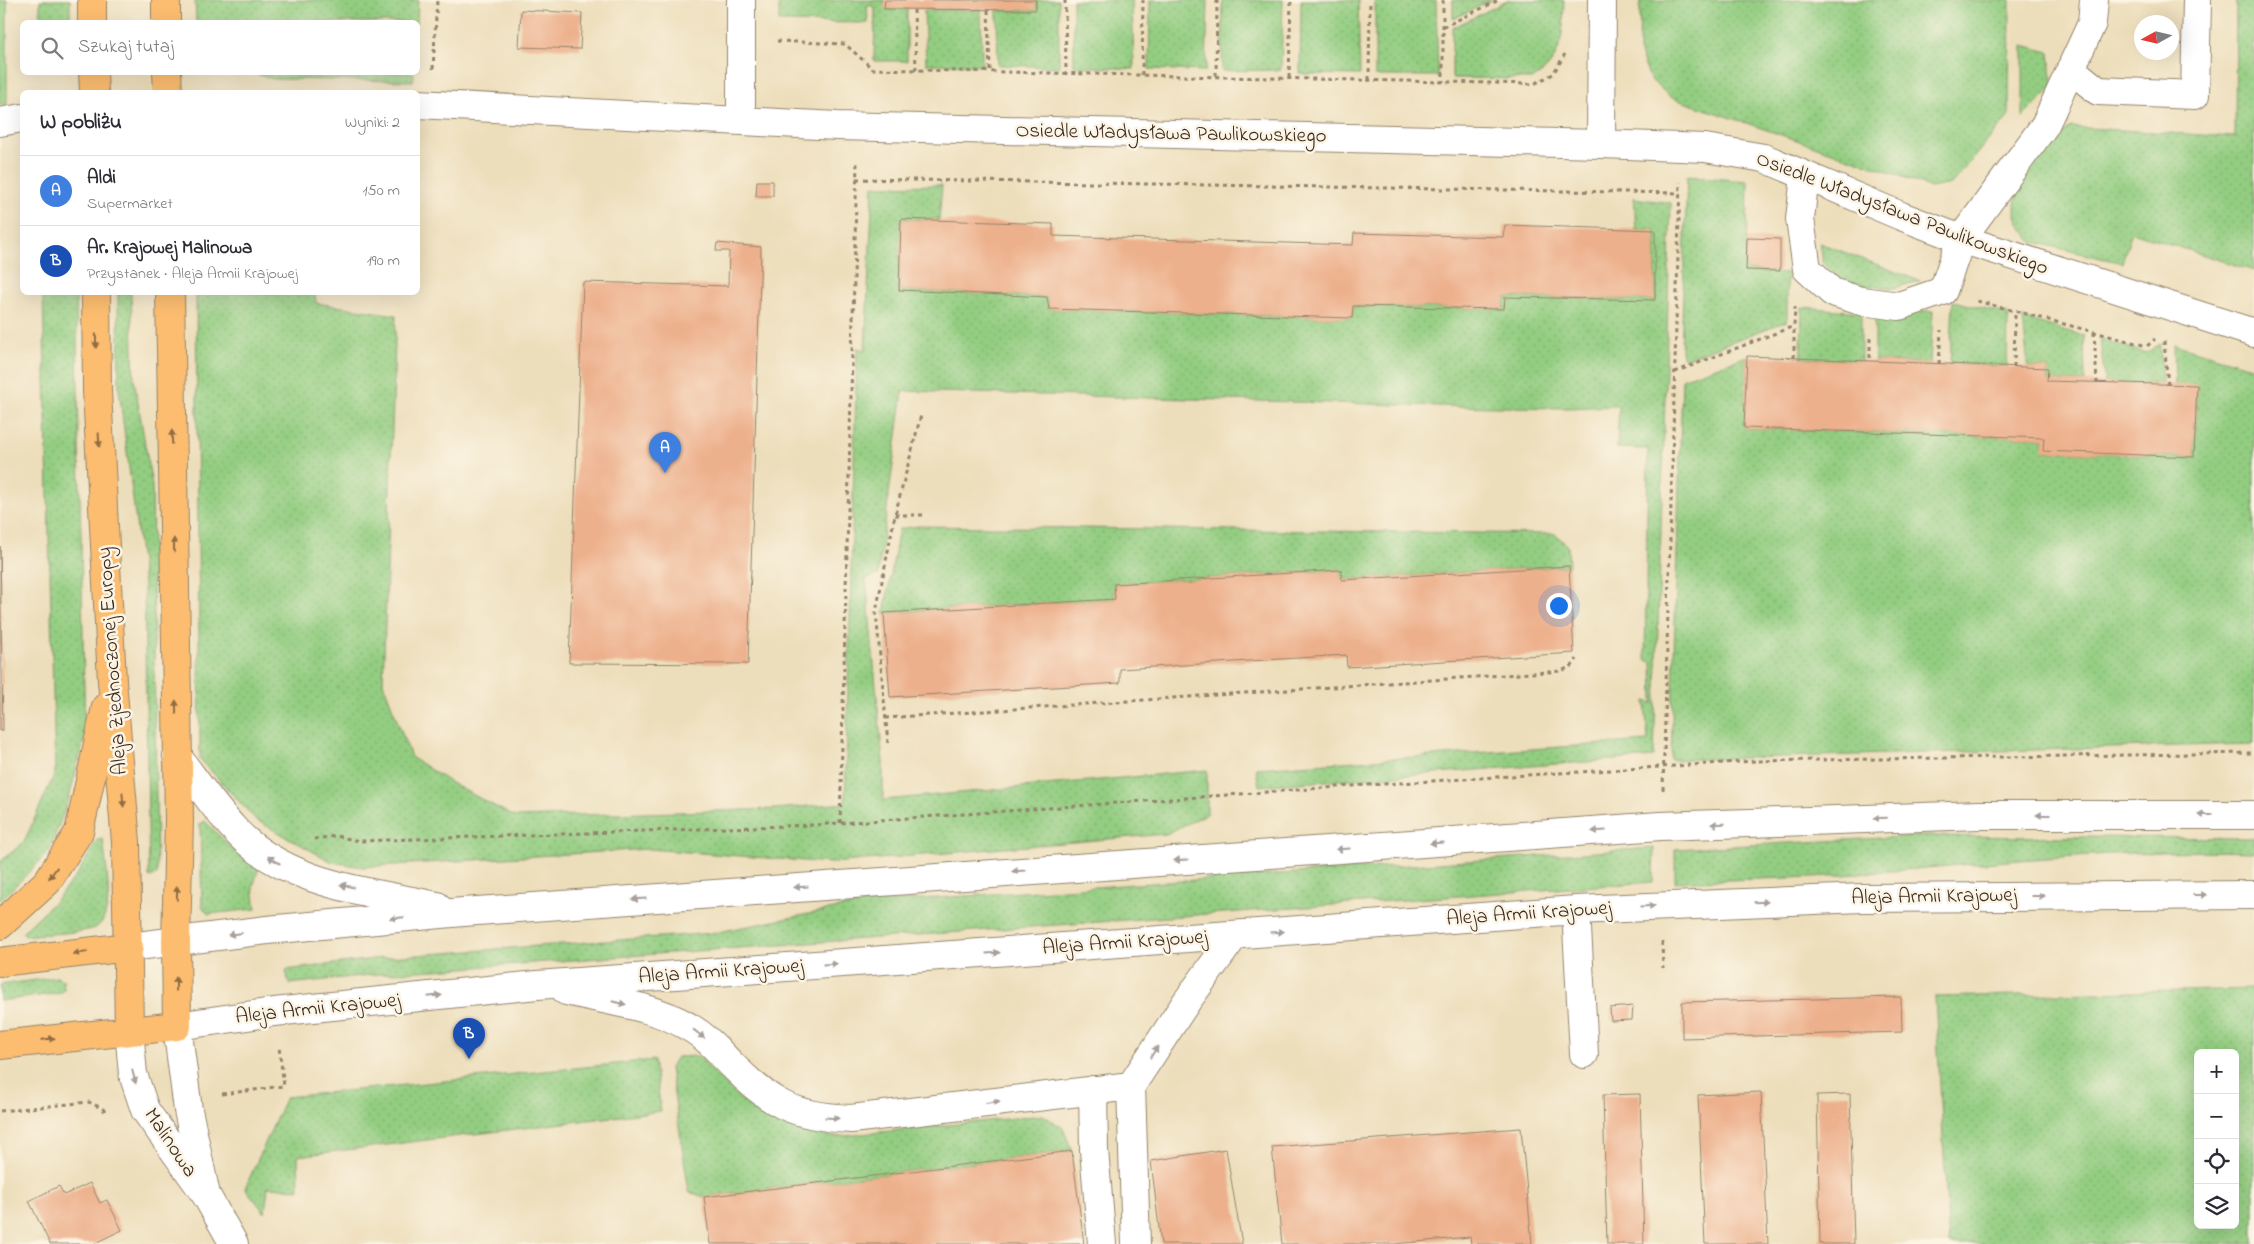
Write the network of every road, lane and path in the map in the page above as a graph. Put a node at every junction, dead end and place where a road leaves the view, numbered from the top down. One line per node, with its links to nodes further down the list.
1 (92, 0): 17 (main road)
2 (166, 0): 18 (main road)
3 (437, 0): 35 (path)
4 (741, 0): 37 (street)
5 (1065, 0): 25 (path)
6 (1143, 0): 28 (path)
7 (1217, 0): 29 (path)
8 (1291, 0): 30 (path)
9 (1370, 0): 31 (path)
10 (1443, 0): 19 (path)
11 (1500, 0): 19 (path)
12 (1602, 0): 40 (street)
13 (2094, 0): 22 (street)
14 (2197, 0): 22 (street)
15 (914, 10): 23 (path)
16 (988, 10): 24 (path)
17 (92, 20)
18 (166, 20)
19 (1443, 27): 32 (path)
20 (768, 40): 23 (path)
21 (1570, 47): 32 (path)
22 (2071, 69): 45 (street)
23 (916, 70): 24 (path)
24 (990, 71): 25 (path)
25 (1066, 73): 28 (path)
26 (93, 75): 33 (main road)
27 (167, 75): 34 (main road)
28 (1142, 75): 29 (path)
29 (1216, 76): 30 (path)
30 (1289, 78): 31 (path)
31 (1369, 80): 32 (path)
32 (1443, 82)
33 (94, 90)
34 (168, 90)
35 (424, 105): 37 (street, Osiedle Władysława Pawlikowskiego)
36 (20, 118): 38 (street)
37 (741, 121): 39 (street, Osiedle Władysława Pawlikowskiego)
38 (0, 122)
39 (857, 126): 40 (street, Osiedle Władysława Pawlikowskiego); 43 (path)
40 (1601, 144): 41 (street, Osiedle Władysława Pawlikowskiego)
41 (1681, 148): 42 (street, Osiedle Władysława Pawlikowskiego); 44 (path)
42 (1806, 176): 45 (street, Osiedle Władysława Pawlikowskiego); 46 (street)
43 (856, 179): 44 (path); 73 (path)
44 (1680, 193): 59 (path)
45 (1961, 239): 47 (street); 54 (street, Osiedle Władysława Pawlikowskiego)
46 (1820, 281): 47 (street); 51 (path)
47 (1943, 291): 50 (path); 57 (path)
48 (96, 295): 66 (main road, Aleja Zjednoczonej Europy, one-way to 66)
49 (170, 295): 70 (main road, one-way to 49)
50 (2015, 311): 52 (path); 58 (path)
51 (1794, 326): 56 (path); 59 (path)
52 (2094, 332): 55 (path); 60 (path)
53 (2164, 332): 61 (path)
54 (2254, 333)
55 (2146, 346)
56 (1794, 358)
57 (1939, 364)
58 (2014, 367)
59 (1675, 372): 71 (path)
60 (2097, 383)
61 (2168, 385)
62 (921, 415): 63 (path)
63 (895, 515): 64 (path); 67 (path)
64 (923, 515)
65 (1577, 660): 67 (path)
66 (112, 682): 80 (main road, one-way to 80); 83 (main road, Aleja Zjednoczonej Europy, one-way to 83)
67 (885, 718): 68 (path)
68 (888, 743)
69 (2254, 753): 71 (path)
70 (177, 756): 79 (street, one-way to 70); 82 (main road, one-way to 70)
71 (1664, 767): 73 (path); 74 (path)
72 (2254, 815): 74 (street, one-way to 74)
73 (840, 823): 75 (path)
74 (1660, 826): 79 (street, one-way to 79)
75 (336, 836)
76 (2254, 895): 77 (street, Aleja Armii Krajowej, one-way to 76)
77 (1661, 905): 78 (street, Aleja Armii Krajowej, one-way to 77); 85 (path)
78 (1576, 910): 81 (street, Aleja Armii Krajowej, one-way to 78); 90 (street)
79 (463, 912): 82 (street, one-way to 82)
80 (0, 925)
81 (1235, 935): 86 (street, Aleja Armii Krajowej, one-way to 81); 91 (street, one-way to 81)
82 (176, 942): 83 (street); 87 (main road, one-way to 82)
83 (129, 947): 84 (main road, one-way to 84); 88 (main road, Aleja Zjednoczonej Europy)
84 (0, 962)
85 (1663, 968)
86 (538, 985): 87 (street, Aleja Armii Krajowej, one-way to 86); 92 (street, one-way to 92)
87 (177, 1026): 88 (main road, Aleja Armii Krajowej); 93 (street, Malinowa)
88 (129, 1030): 89 (main road, Aleja Armii Krajowej, one-way to 88); 93 (street, Malinowa, one-way to 93)
89 (0, 1045)
90 (1584, 1054)
91 (1132, 1086): 92 (street); 96 (street)
92 (1093, 1090): 95 (street)
93 (206, 1195): 94 (street, Malinowa)
94 (234, 1244)
95 (1102, 1244)
96 (1136, 1244)

